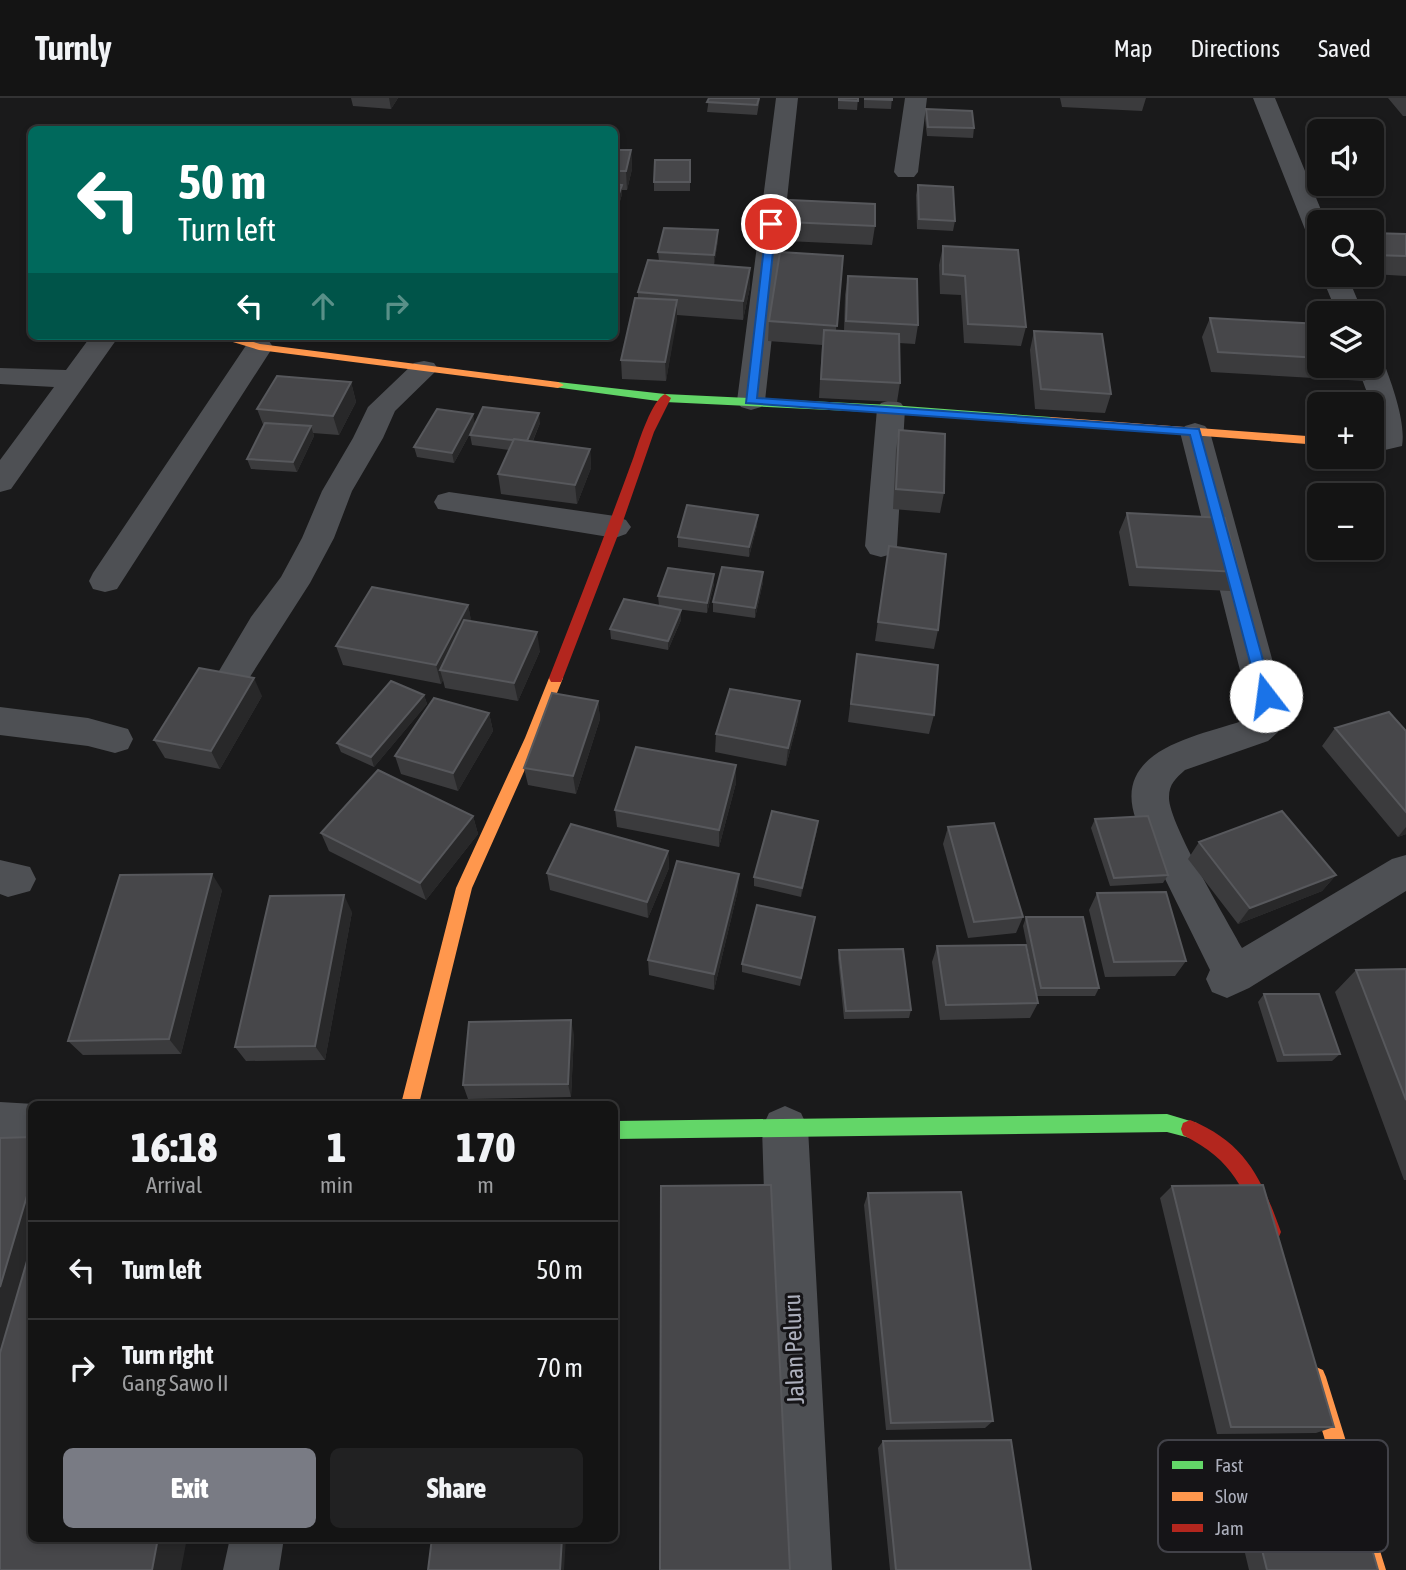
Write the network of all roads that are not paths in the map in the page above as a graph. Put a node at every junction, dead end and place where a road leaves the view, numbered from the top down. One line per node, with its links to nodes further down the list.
1 (787, 98): 14 (street)
2 (916, 98): 4 (street)
3 (1264, 98): 5 (street)
4 (906, 172)
5 (1309, 210)
6 (102, 340): 11 (street)
7 (234, 340): 8 (street)
8 (259, 347): 9 (street); 23 (street)
9 (424, 369): 12 (street); 24 (street)
10 (0, 376): 11 (street)
11 (74, 379): 19 (street)
12 (665, 398): 14 (street); 21 (street)
13 (1384, 399): 18 (street)
14 (751, 401): 15 (street)
15 (891, 409): 16 (street); 22 (street)
16 (1195, 432): 17 (street); 27 (street)
17 (1307, 440)
18 (1384, 441)
19 (0, 482)
20 (449, 502): 21 (street)
21 (615, 527): 28 (street)
22 (881, 547)
23 (105, 581)
24 (236, 671)
25 (0, 721): 26 (street)
26 (115, 739)
27 (1406, 871)
28 (411, 1101)
29 (0, 1124): 30 (street)
30 (28, 1125)
31 (785, 1128): 32 (street); 33 (street); 39 (street, Jalan Peluru)
32 (618, 1130)
33 (1275, 1247)
34 (1311, 1363): 35 (street)
35 (1335, 1440)
36 (256, 1542): 38 (street)
37 (1370, 1552): 40 (street)
38 (251, 1570)
39 (804, 1570)
40 (1376, 1570)

